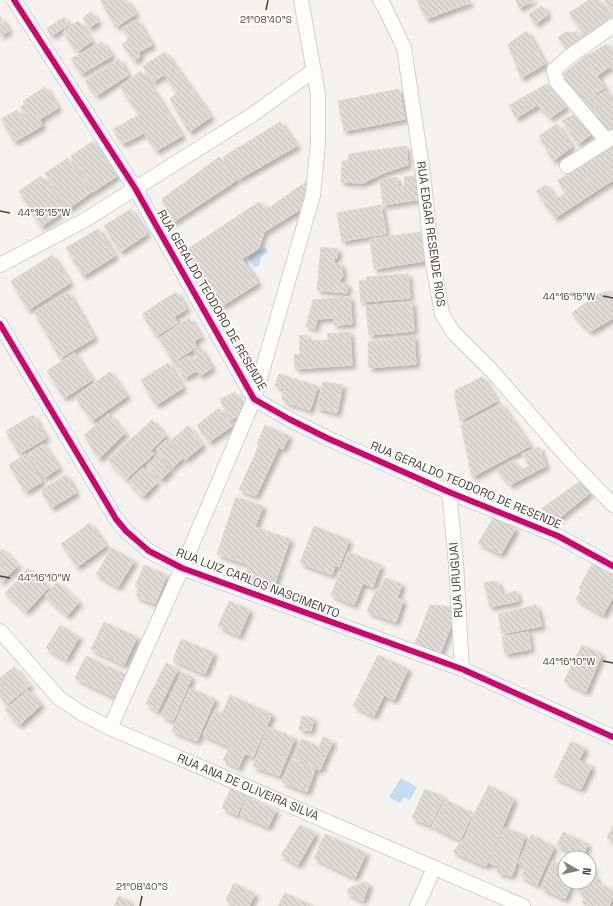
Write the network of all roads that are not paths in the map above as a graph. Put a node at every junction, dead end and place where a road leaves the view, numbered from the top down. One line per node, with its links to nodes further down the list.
1 (16, 0): 8 (street, RUA GERALDO TEODORO DE RESENDE)
2 (301, 0): 5 (street)
3 (380, 0): 13 (street, RUA EDGAR RESENDE RIOS)
4 (613, 26): 6 (street)
5 (314, 70): 8 (street); 11 (street)
6 (610, 139): 7 (street)
7 (567, 166)
8 (135, 188): 9 (street); 11 (street, RUA GERALDO TEODORO DE RESENDE)
9 (0, 266)
10 (0, 324): 15 (street, RUA LUIZ CARLOS NASCIMENTO)
11 (254, 399): 12 (street, RUA GERALDO TEODORO DE RESENDE); 15 (street)
12 (449, 492): 14 (street, RUA GERALDO TEODORO DE RESENDE); 17 (street, RUA URUGUAI)
13 (613, 505)
14 (613, 566)
15 (182, 568): 17 (street, RUA LUIZ CARLOS NASCIMENTO); 18 (street)
16 (0, 631): 18 (street, RUA ANA DE OLIVEIRA SILVA)
17 (462, 669): 19 (street, RUA LUIZ CARLOS NASCIMENTO)
18 (110, 728): 20 (street, RUA ANA DE OLIVEIRA SILVA)
19 (613, 737)
20 (434, 868): 21 (street); 22 (street, RUA ANA DE OLIVEIRA SILVA)
21 (417, 906)
22 (523, 906)

